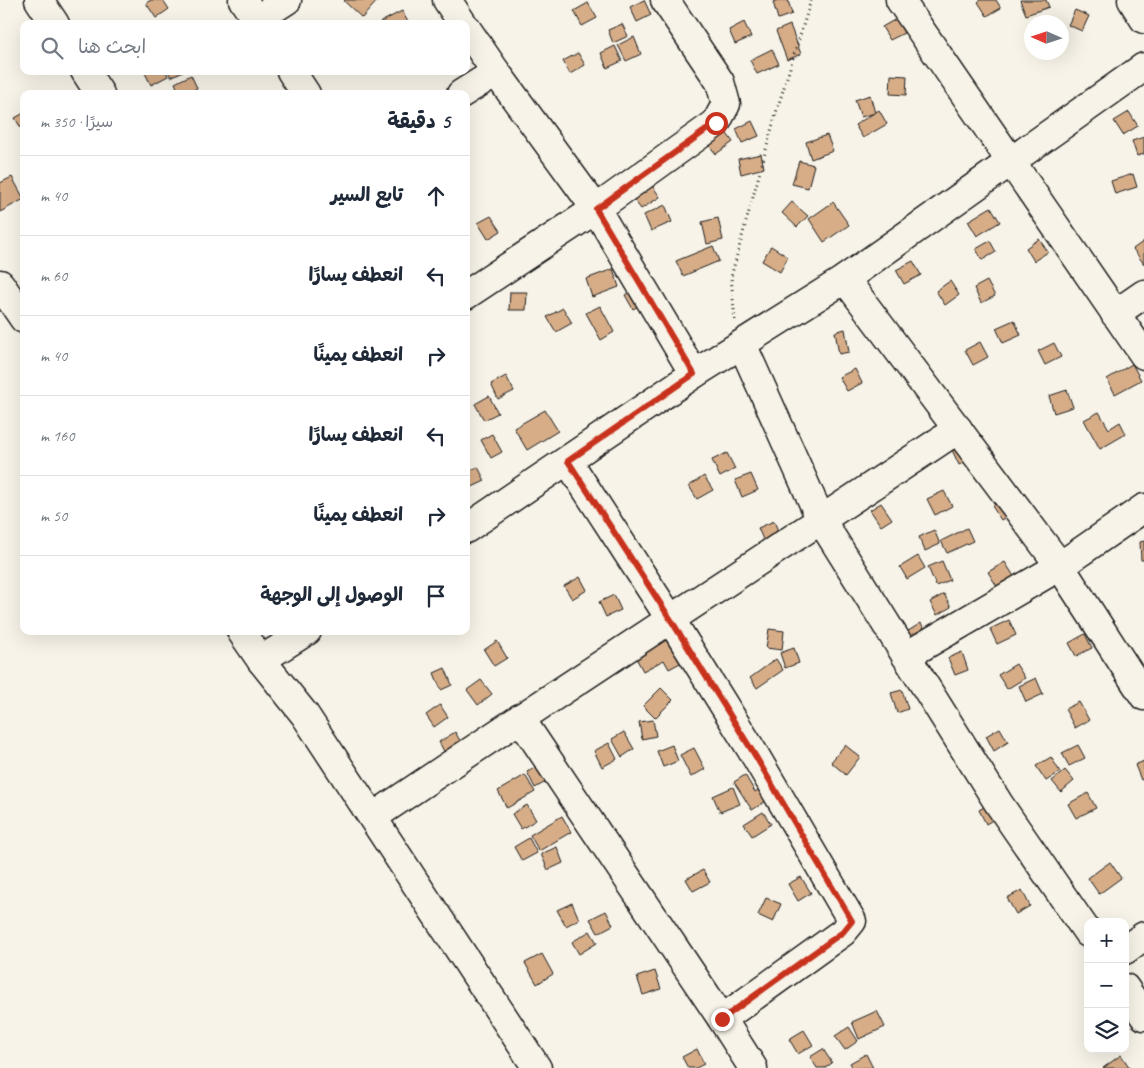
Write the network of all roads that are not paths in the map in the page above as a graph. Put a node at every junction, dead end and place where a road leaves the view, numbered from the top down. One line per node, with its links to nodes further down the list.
1 (39, 0): 9 (street)
2 (287, 0): 7 (street)
3 (447, 0): 10 (street)
4 (665, 0): 20 (street)
5 (900, 0): 19 (street)
6 (1132, 0): 8 (street)
7 (253, 14)
8 (1144, 19)
9 (52, 20)
10 (460, 20)
11 (470, 34): 13 (street)
12 (1144, 67): 19 (street)
13 (496, 72): 18 (street); 20 (street)
14 (88, 75): 16 (street)
15 (294, 75): 17 (street)
16 (97, 90)
17 (303, 90)
18 (467, 90)
19 (1010, 161): 21 (street); 26 (street)
20 (596, 209): 23 (street); 29 (street)
21 (845, 279): 27 (street); 30 (street)
22 (0, 284): 25 (street)
23 (470, 292)
24 (1144, 294): 26 (street)
25 (20, 313)
26 (1115, 314): 28 (street)
27 (742, 344): 29 (street); 33 (street)
28 (1144, 355)
29 (694, 374): 31 (street)
30 (958, 429): 33 (street); 35 (street)
31 (568, 461): 34 (street); 36 (street)
32 (1144, 508): 35 (street)
33 (821, 520): 36 (street); 39 (street)
34 (470, 526)
35 (1060, 566): 39 (street); 41 (street)
36 (671, 620): 42 (street); 49 (street)
37 (244, 635): 40 (street)
38 (301, 635): 40 (street)
39 (906, 656): 44 (street)
40 (261, 660): 43 (street)
41 (1144, 696)
42 (520, 718): 43 (street); 49 (street)
43 (373, 817): 50 (street)
44 (1084, 928)
45 (1144, 936): 46 (street)
46 (1129, 947)
47 (1129, 994): 48 (street)
48 (1144, 1016)
49 (722, 1019): 51 (street)
50 (537, 1068)
51 (753, 1068)

